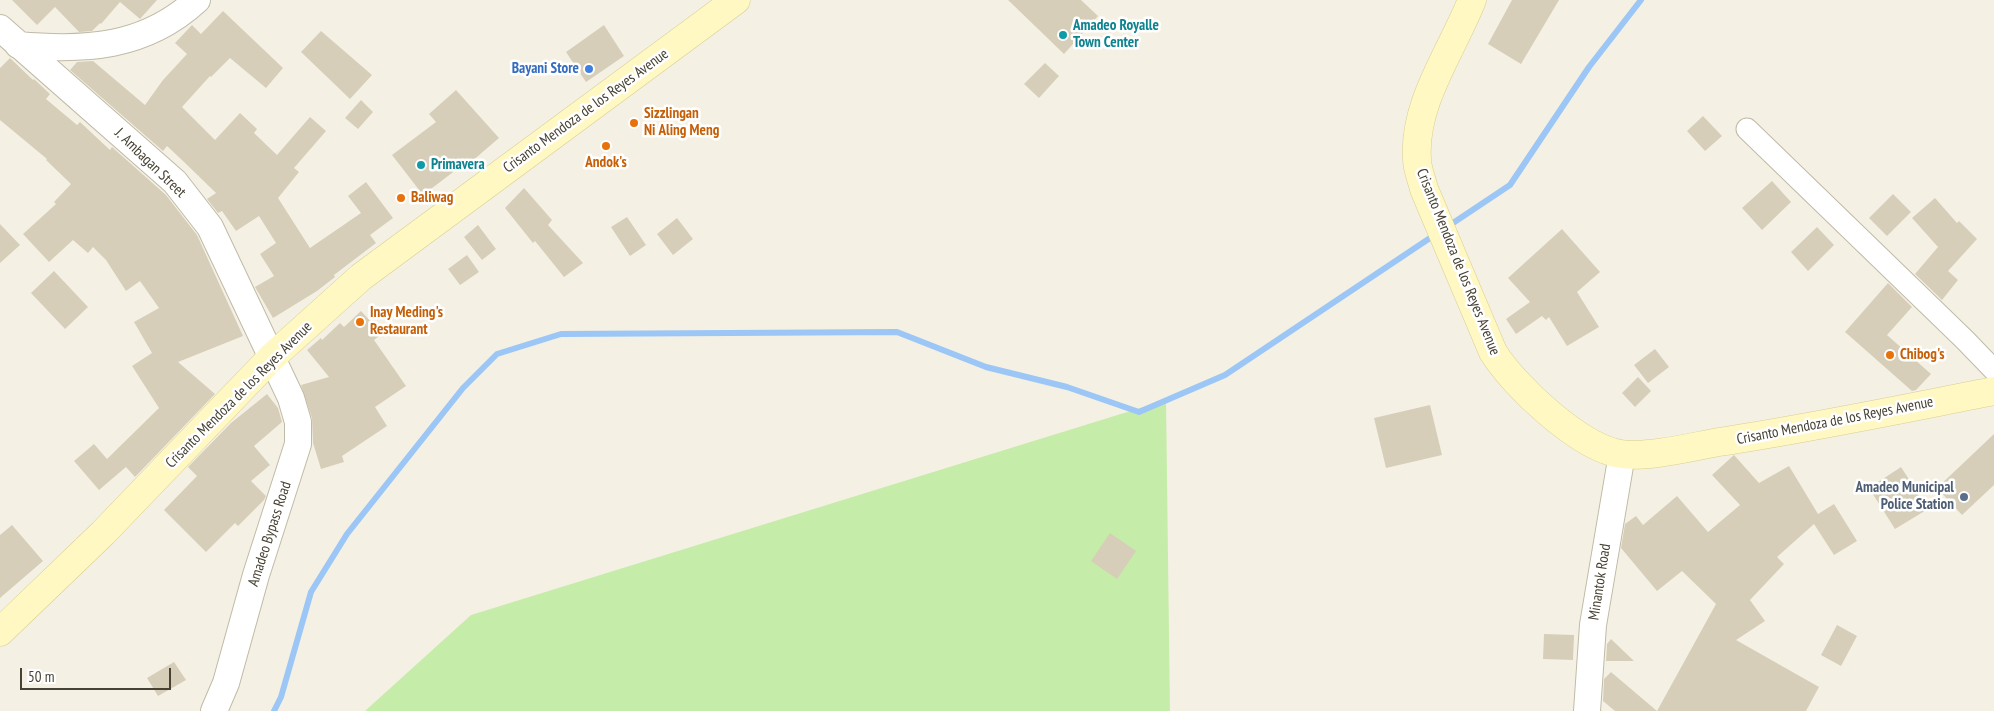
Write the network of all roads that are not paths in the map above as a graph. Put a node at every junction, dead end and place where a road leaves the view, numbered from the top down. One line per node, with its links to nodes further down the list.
1 (197, 0): 4 (street)
2 (736, 0): 6 (main road, Crisanto Mendoza de los Reyes Avenue)
3 (1472, 0): 9 (main road, Crisanto Mendoza de los Reyes Avenue)
4 (9, 36): 6 (street, J. Ambagan Street)
5 (1747, 129): 7 (street)
6 (272, 357): 10 (main road, Crisanto Mendoza de los Reyes Avenue); 11 (street, Amadeo Bypass Road)
7 (1994, 370)
8 (1994, 391): 9 (main road, Crisanto Mendoza de los Reyes Avenue)
9 (1622, 454): 12 (street, Minantok Road)
10 (0, 632)
11 (214, 711)
12 (1587, 711)

